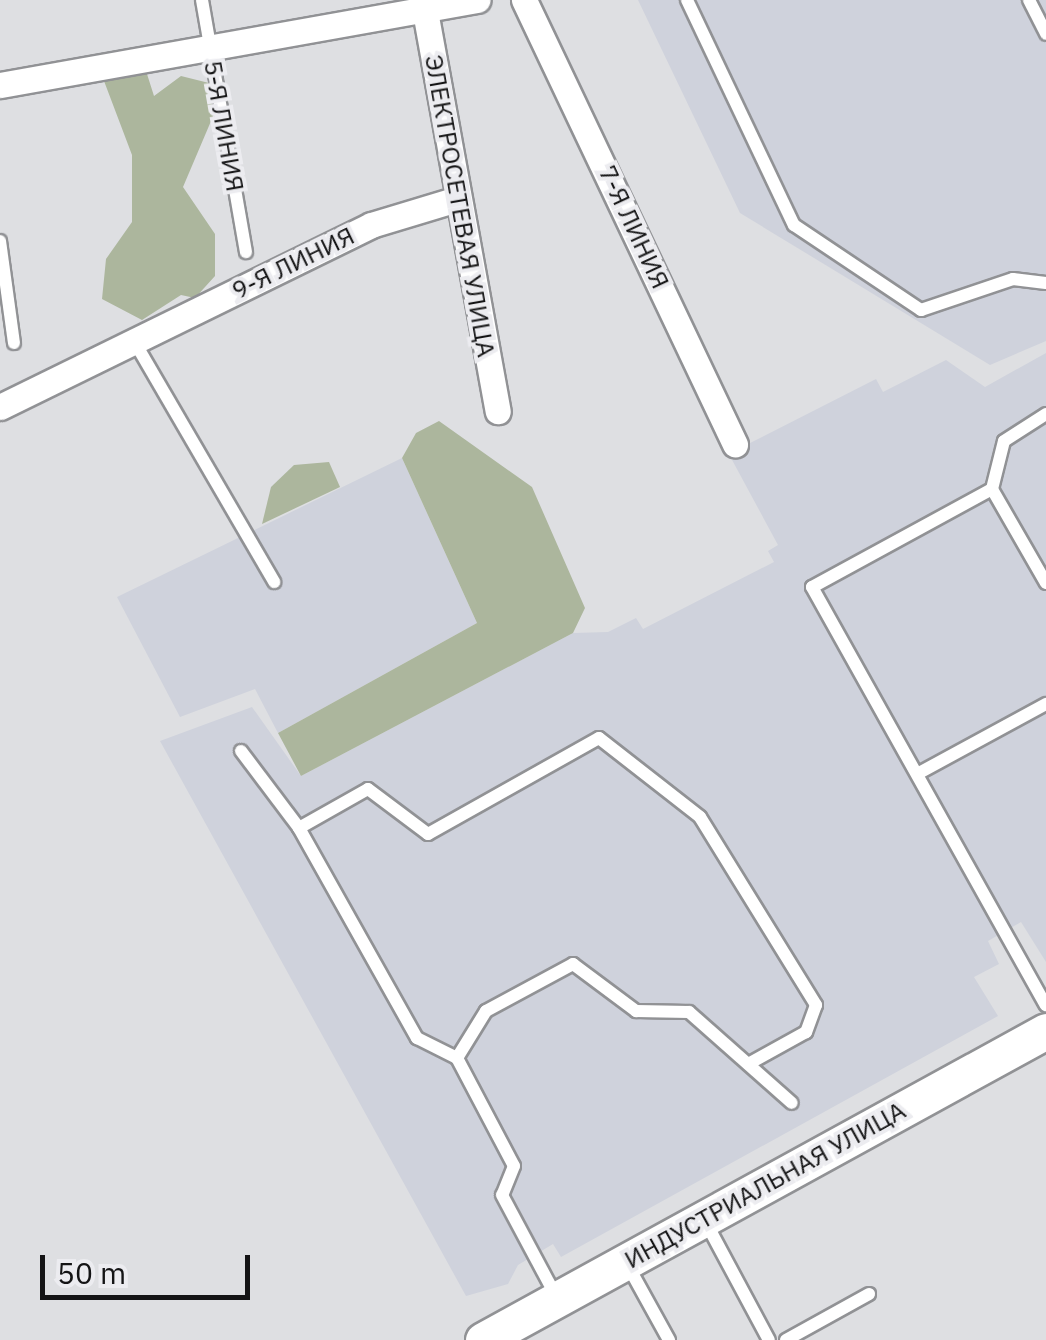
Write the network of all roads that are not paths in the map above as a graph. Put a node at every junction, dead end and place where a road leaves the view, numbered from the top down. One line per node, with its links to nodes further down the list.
1 (202, 0): 8 (lane, 5-Я ЛИНИЯ)
2 (477, 0): 6 (street)
3 (687, 0): 13 (lane)
4 (1029, 0): 7 (lane)
5 (528, 4): 19 (street, 7-Я ЛИНИЯ)
6 (424, 6): 8 (street); 10 (street, ЭЛЕКТРОСЕТЕВАЯ УЛИЦА)
7 (1046, 34)
8 (211, 53): 9 (street); 12 (lane, 5-Я ЛИНИЯ)
9 (0, 85)
10 (457, 198): 14 (street, 9-Я ЛИНИЯ); 17 (street, ЭЛЕКТРОСЕТЕВАЯ УЛИЦА)
11 (0, 242): 15 (lane)
12 (246, 252)
13 (1046, 283)
14 (134, 342): 16 (street, 9-Я ЛИНИЯ); 21 (lane)
15 (14, 343)
16 (0, 407)
17 (498, 411)
18 (1046, 414): 20 (lane)
19 (735, 446)
20 (992, 489): 22 (lane); 25 (lane)
21 (274, 582)
22 (1046, 583)
23 (1046, 704): 25 (lane)
24 (241, 751): 26 (lane)
25 (919, 772): 27 (lane)
26 (299, 828): 29 (lane); 30 (lane)
27 (1046, 1004)
28 (1046, 1031): 32 (main road, ИНДУСТРИАЛЬНАЯ УЛИЦА)
29 (457, 1058): 30 (lane); 35 (lane)
30 (748, 1064): 31 (lane)
31 (792, 1103)
32 (704, 1218): 33 (main road, ИНДУСТРИАЛЬНАЯ УЛИЦА); 38 (lane)
33 (626, 1262): 35 (main road, ИНДУСТРИАЛЬНАЯ УЛИЦА); 37 (lane)
34 (868, 1294): 39 (lane)
35 (557, 1298): 36 (main road, ИНДУСТРИАЛЬНАЯ УЛИЦА)
36 (483, 1340)
37 (669, 1340)
38 (769, 1340)
39 (786, 1340)

